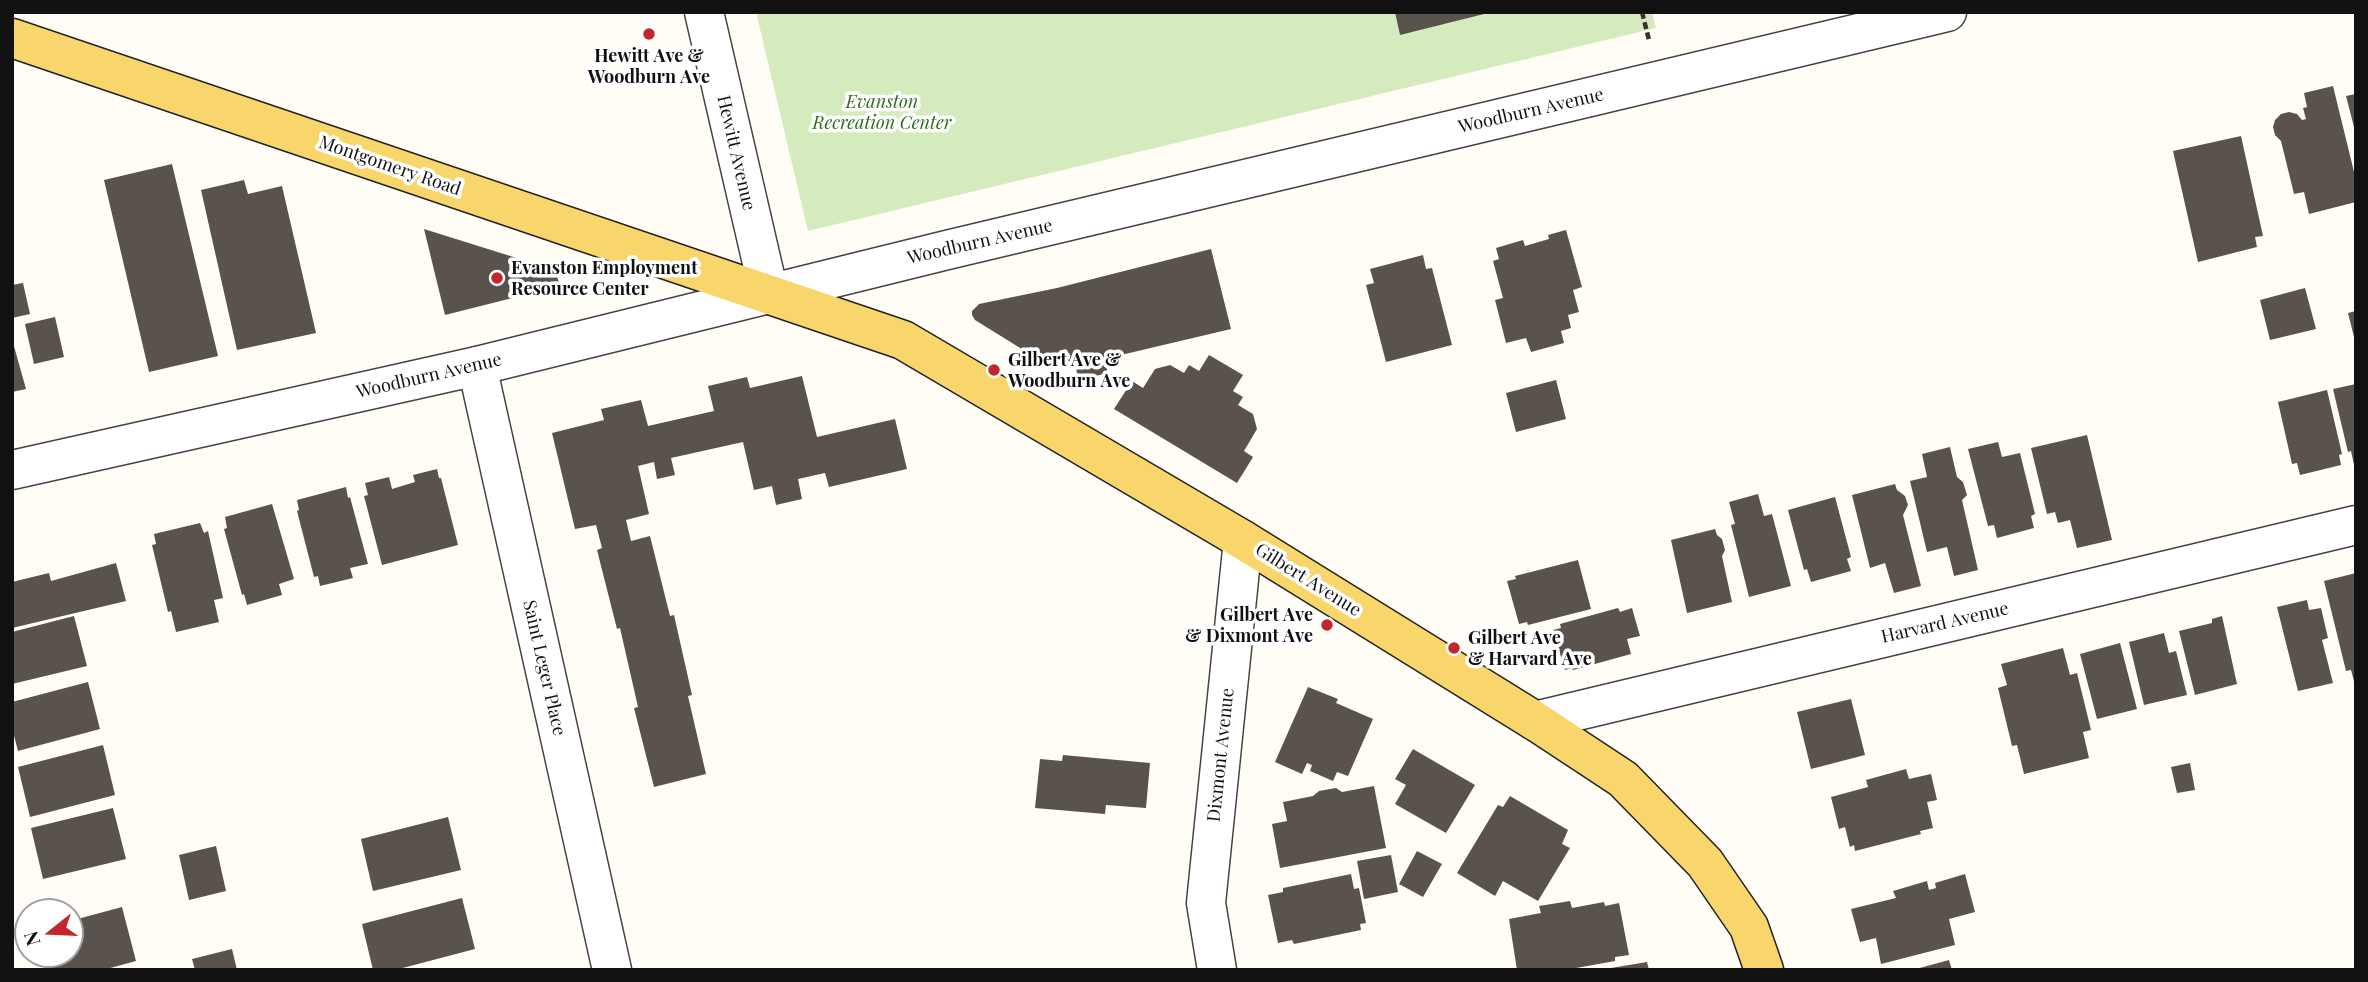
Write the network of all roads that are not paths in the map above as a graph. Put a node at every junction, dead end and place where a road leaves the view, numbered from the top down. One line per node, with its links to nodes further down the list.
1 (704, 12): 4 (street, Hewitt Avenue)
2 (1947, 12): 4 (street, Woodburn Avenue)
3 (12, 38): 4 (main road, Montgomery Road)
4 (769, 293): 5 (street, Woodburn Avenue); 8 (main road, Gilbert Avenue)
5 (477, 366): 6 (street, Woodburn Avenue); 10 (street, Saint Leger Place)
6 (12, 470)
7 (2356, 525): 9 (street, Harvard Avenue)
8 (1244, 540): 9 (main road, Gilbert Avenue); 11 (street, Dixmont Avenue)
9 (1535, 721): 12 (main road, Gilbert Avenue)
10 (612, 970)
11 (1217, 970)
12 (1764, 970)

